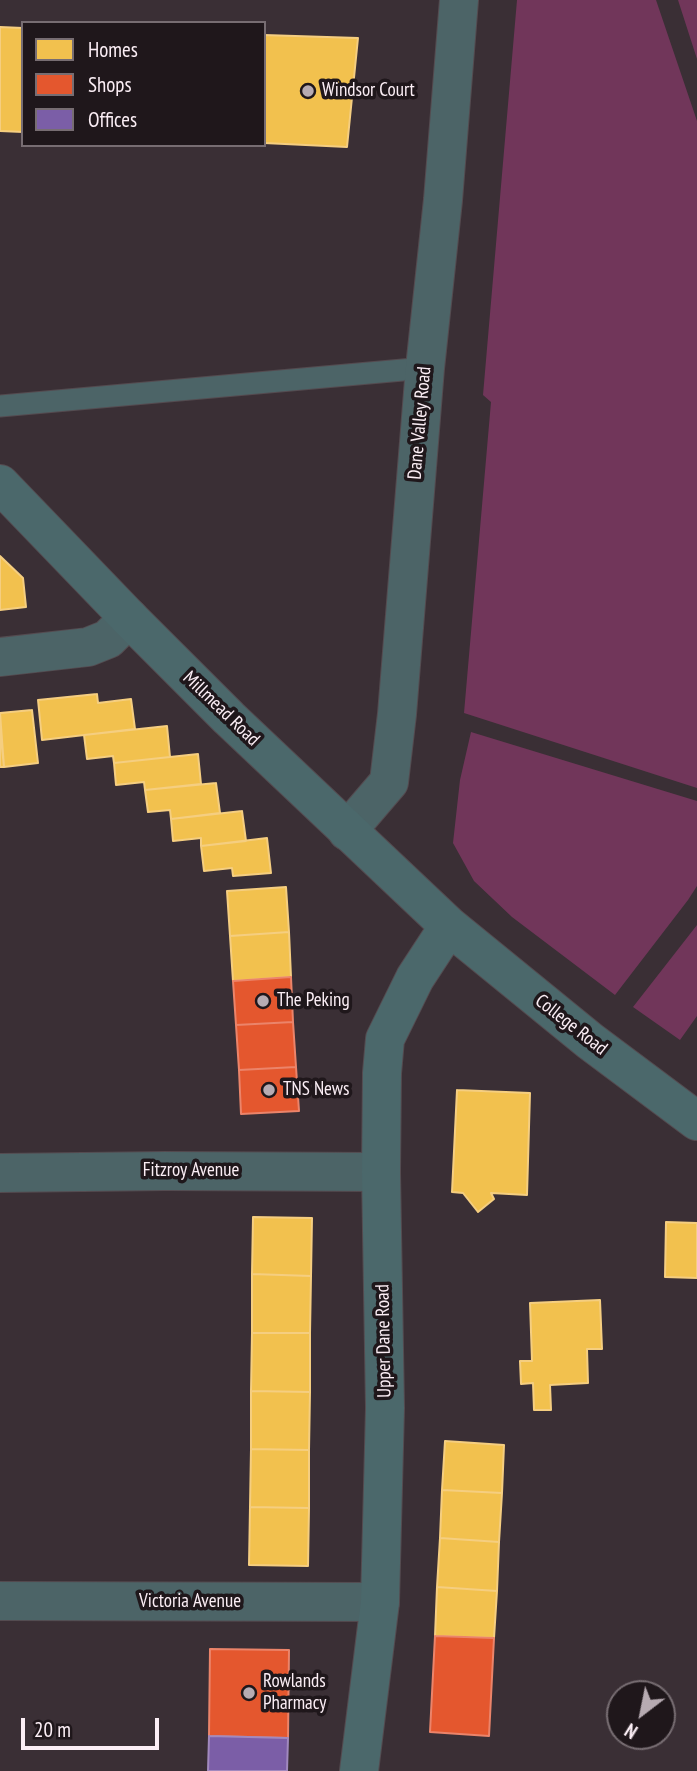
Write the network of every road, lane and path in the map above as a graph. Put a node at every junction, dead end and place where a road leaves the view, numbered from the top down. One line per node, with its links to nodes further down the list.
1 (459, 0): 2 (street, Dane Valley Road)
2 (425, 368): 3 (lane); 7 (street, Dane Valley Road)
3 (0, 406)
4 (0, 484): 5 (main road, Millmead Road)
5 (129, 618): 6 (street); 7 (main road, Millmead Road)
6 (0, 657)
7 (347, 831): 8 (main road, Millmead Road)
8 (449, 926): 9 (main road, College Road); 10 (main road, Upper Dane Road)
9 (697, 1121)
10 (382, 1172): 11 (street, Fitzroy Avenue); 13 (main road, Upper Dane Road)
11 (0, 1173)
12 (0, 1601): 13 (street, Victoria Avenue)
13 (380, 1602): 14 (main road, Upper Dane Road)
14 (359, 1771): 15 (street)
15 (383, 1771)

